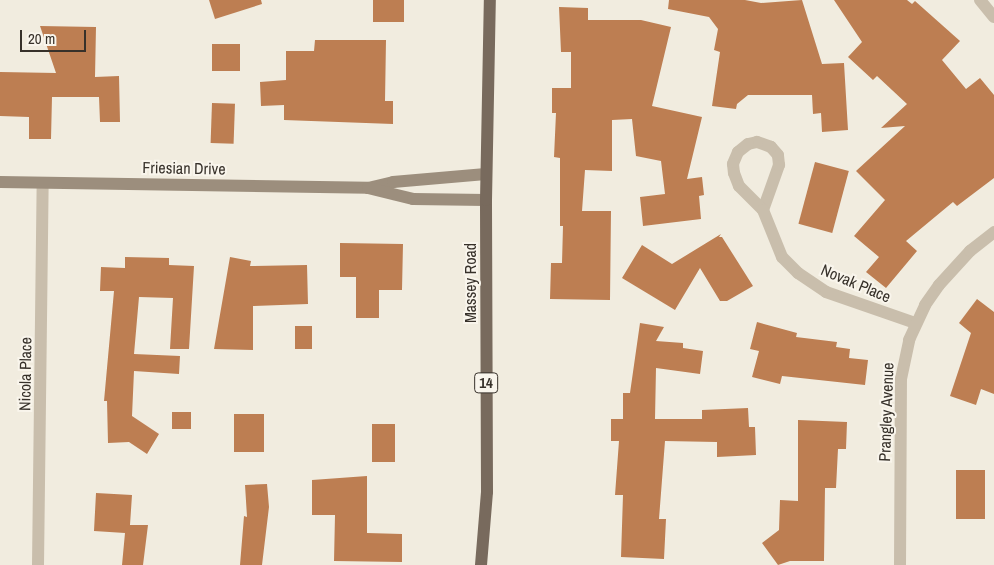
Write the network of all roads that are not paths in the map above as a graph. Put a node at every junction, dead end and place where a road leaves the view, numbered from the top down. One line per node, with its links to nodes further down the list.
1 (490, 0): 4 (main road, Massey Road / 14)
2 (980, 0): 3 (street)
3 (994, 17)
4 (486, 174): 7 (street, Friesian Drive); 8 (main road, Massey Road / 14)
5 (0, 182): 6 (street, Friesian Drive)
6 (43, 183): 7 (street, Friesian Drive); 12 (street, Nicola Place)
7 (368, 188): 8 (street, Friesian Drive)
8 (486, 200): 13 (main road, Massey Road / 14)
9 (763, 210): 9 (street, Novak Place); 11 (street, Novak Place)
10 (994, 232): 11 (street, Prangley Avenue)
11 (915, 324): 14 (street, Prangley Avenue)
12 (38, 565)
13 (481, 565)
14 (900, 565)

